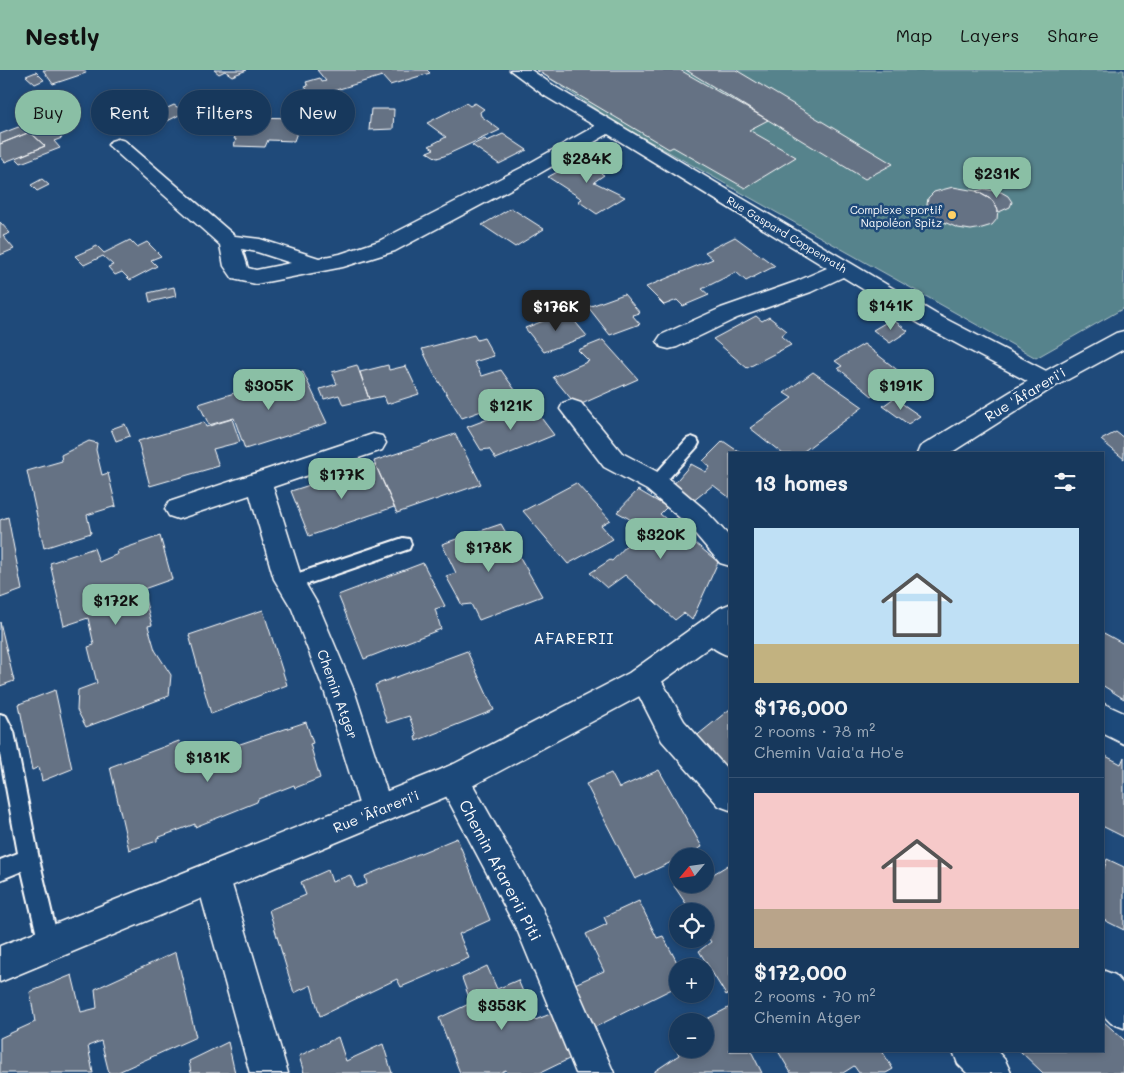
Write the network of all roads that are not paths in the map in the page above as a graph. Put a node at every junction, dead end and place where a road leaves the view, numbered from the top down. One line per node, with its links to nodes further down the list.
1 (519, 70): 2 (street, Rue Gaspard Coppenrath)
2 (609, 126): 5 (street); 6 (street, Rue Gaspard Coppenrath)
3 (118, 145): 4 (street)
4 (230, 243): 5 (street); 5 (street)
5 (317, 265)
6 (845, 268): 7 (street); 9 (street, Rue Gaspard Coppenrath)
7 (669, 341)
8 (1121, 344): 9 (street, Rue 'Āfareri'i)
9 (1046, 381): 13 (street, Rue 'Āfareri'i)
10 (572, 409): 15 (street)
11 (373, 443): 14 (street)
12 (692, 443): 15 (lane)
13 (932, 452)
14 (258, 482): 16 (street); 19 (street, Chemin Atger)
15 (656, 483): 18 (street)
16 (178, 509)
17 (403, 544): 19 (lane)
18 (729, 554)
19 (290, 583): 27 (street, Chemin Atger)
20 (724, 630): 21 (street, Rue 'Āfareri'i)
21 (645, 678): 25 (street, Rue 'Āfareri'i); 26 (street)
22 (1104, 717): 24 (street)
23 (0, 722): 28 (lane)
24 (1124, 730)
25 (453, 779): 27 (street, Rue 'Āfareri'i); 37 (street, Chemin Afarerii Piti)
26 (729, 794)
27 (377, 810): 30 (street, Rue 'Āfareri'i)
28 (29, 859): 29 (lane); 31 (lane)
29 (0, 870)
30 (212, 878): 31 (street, Rue 'Āfareri'i); 36 (street)
31 (49, 944): 32 (street, Rue 'Āfareri'i)
32 (0, 964)
33 (1104, 990): 34 (street)
34 (1124, 1010)
35 (972, 1052): 38 (street)
36 (269, 1073)
37 (595, 1073)
38 (992, 1073)

